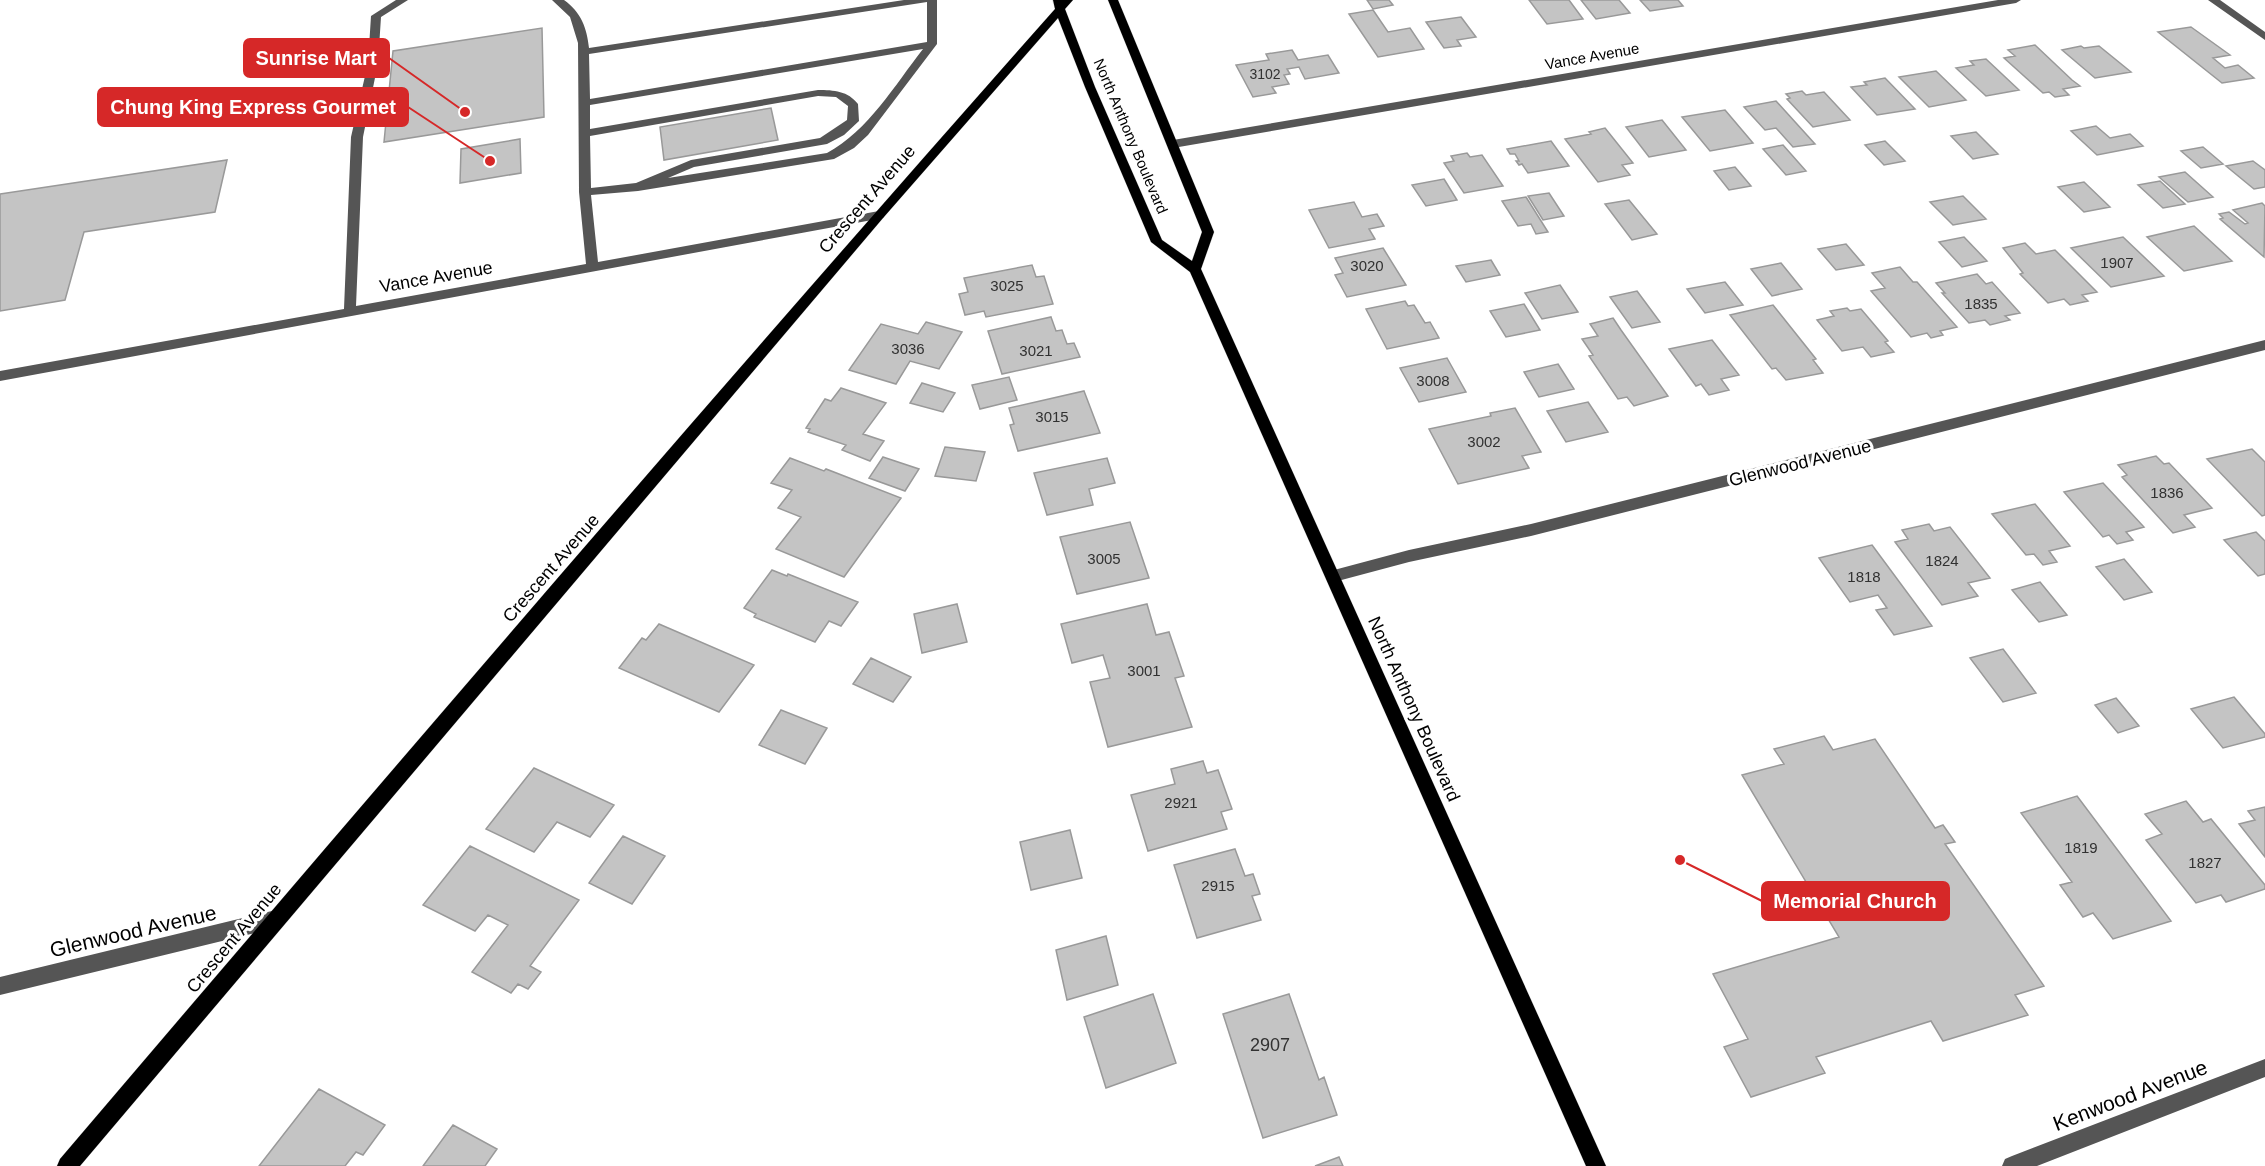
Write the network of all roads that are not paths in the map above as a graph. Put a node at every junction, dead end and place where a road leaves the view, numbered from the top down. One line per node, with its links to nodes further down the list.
1 (403, 0): 20 (street)
2 (557, 0): 11 (street)
3 (924, 0): 11 (street)
4 (932, 0): 10 (street)
5 (1113, 0): 14 (main road, North Anthony Boulevard)
6 (2016, 0): 14 (street, Vance Avenue)
7 (2213, 0): 9 (street)
8 (1062, 3): 17 (main road, Crescent Avenue); 19 (main road, North Anthony Boulevard)
9 (2265, 37)
10 (932, 44): 12 (street); 15 (street)
11 (584, 52): 12 (street)
12 (584, 103): 13 (street)
13 (585, 134): 15 (street); 16 (street)
14 (1173, 144): 19 (main road, North Anthony Boulevard)
15 (638, 187): 16 (street)
16 (585, 192): 18 (street)
17 (879, 215): 18 (street, Vance Avenue); 24 (main road, Crescent Avenue)
18 (592, 267): 20 (street, Vance Avenue)
19 (1195, 269): 23 (main road, North Anthony Boulevard)
20 (350, 311): 22 (street, Vance Avenue)
21 (2265, 345): 23 (street, Glenwood Avenue)
22 (0, 376)
23 (1334, 576): 28 (main road, North Anthony Boulevard)
24 (276, 919): 25 (street, Glenwood Avenue); 27 (main road, Crescent Avenue)
25 (0, 986)
26 (2265, 1068): 29 (street, Kenwood Avenue)
27 (67, 1166)
28 (1596, 1166)
29 (2012, 1166)

